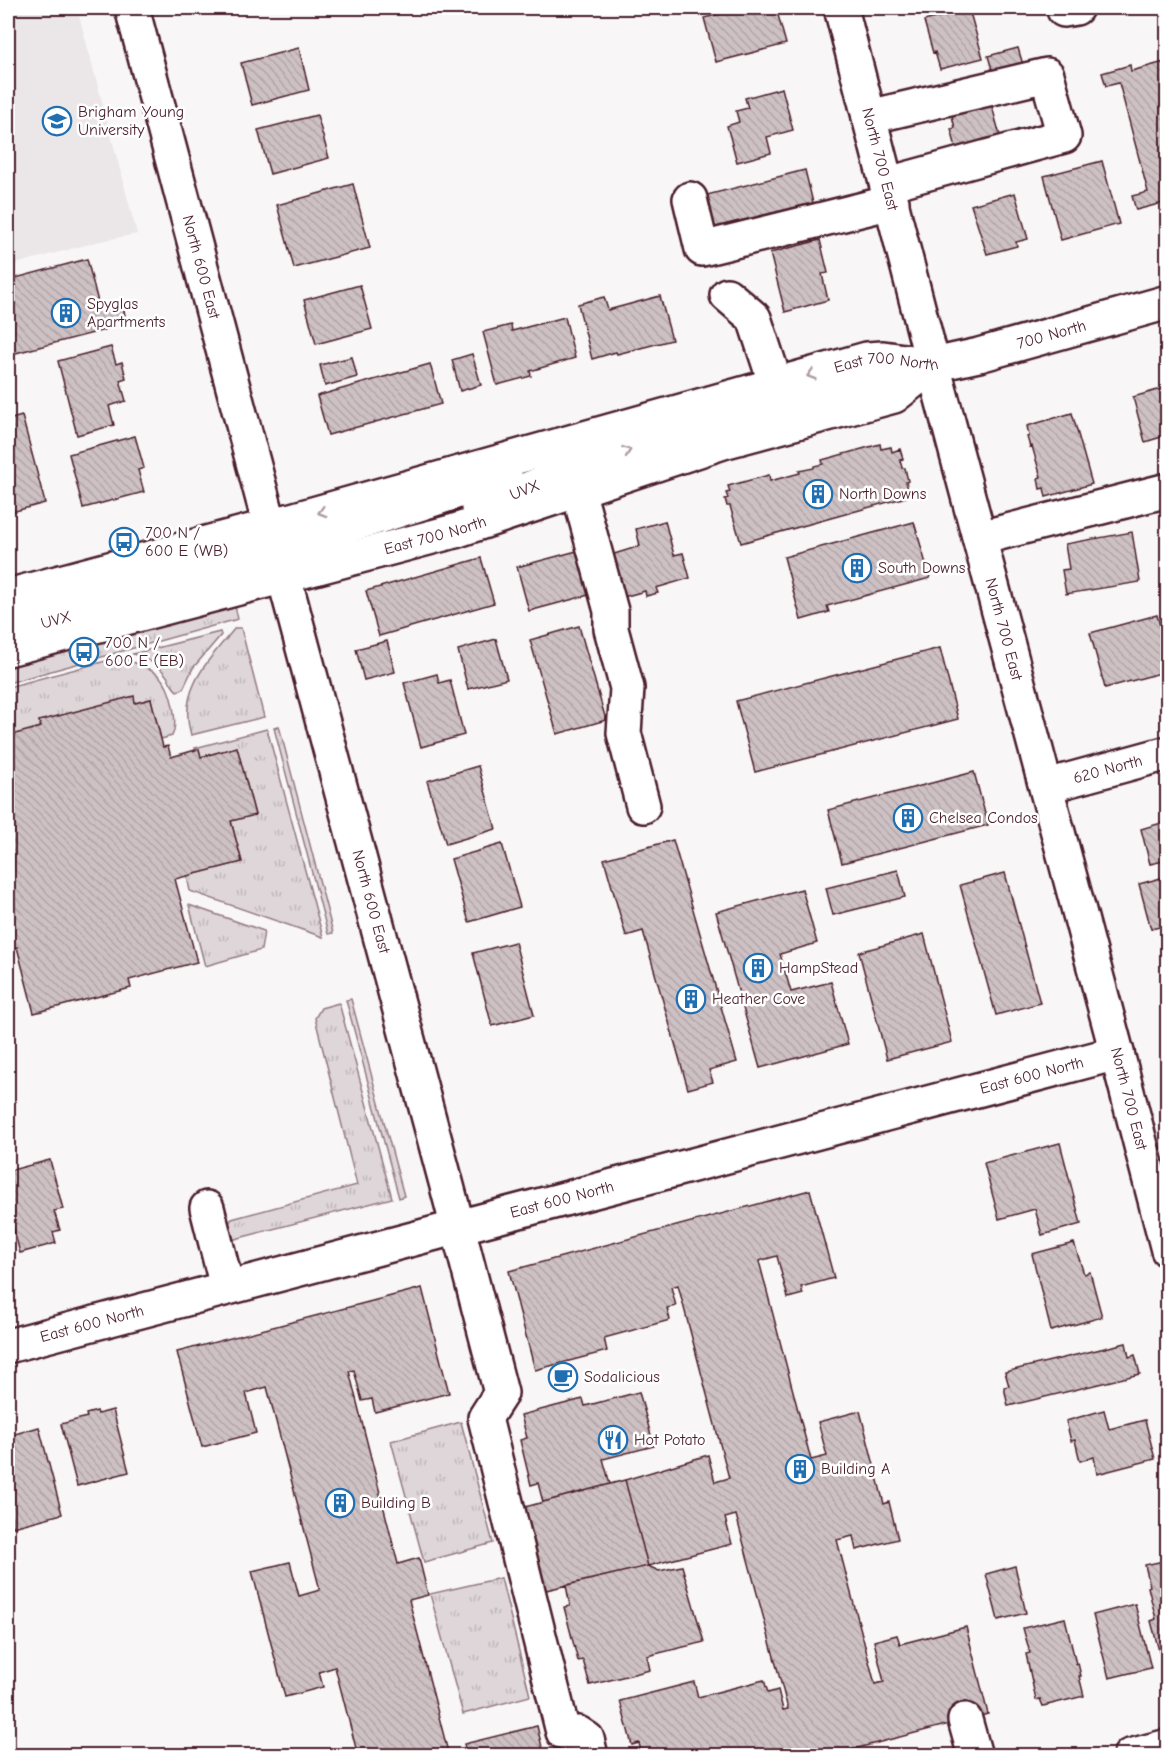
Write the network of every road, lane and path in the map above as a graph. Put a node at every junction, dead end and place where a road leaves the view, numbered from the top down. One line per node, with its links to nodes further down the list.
1 (132, 8): 13 (street, North 600 East)
2 (841, 8): 3 (street, North 700 East)
3 (869, 117): 4 (street, North 700 East); 4 (street)
4 (890, 193): 5 (street); 8 (street, North 700 East)
5 (690, 199)
6 (727, 295): 9 (street)
7 (1167, 302): 8 (street, 700 North)
8 (933, 365): 9 (street, East 700 North, one-way to 9); 11 (street, East 700 North); 14 (street, North 700 East); 18 (street, UVX, one-way to 8)
9 (776, 385): 10 (street, East 700 North)
10 (621, 428): 13 (street, East 700 North, one-way to 13); 17 (street, UVX)
11 (578, 490): 15 (street, East 700 North); 22 (street)
12 (1167, 490): 14 (street)
13 (270, 526): 16 (street, East 700 North)
14 (980, 538): 21 (street, North 700 East)
15 (284, 577): 19 (street, East 700 North); 25 (street, North 600 East)
16 (8, 596)
17 (8, 617)
18 (8, 633)
19 (8, 649)
20 (1167, 753): 21 (street, 620 North)
21 (1047, 786): 23 (street, North 700 East)
22 (643, 806)
23 (1117, 1053): 25 (street, East 600 North); 26 (street, North 700 East)
24 (207, 1208): 27 (street)
25 (458, 1227): 27 (street, East 600 North); 31 (street, North 600 East)
26 (1167, 1247)
27 (227, 1287): 28 (street, East 600 North)
28 (8, 1346)
29 (966, 1720): 32 (street)
30 (1167, 1746): 33 (street)
31 (591, 1755)
32 (975, 1755)
33 (1130, 1755)

